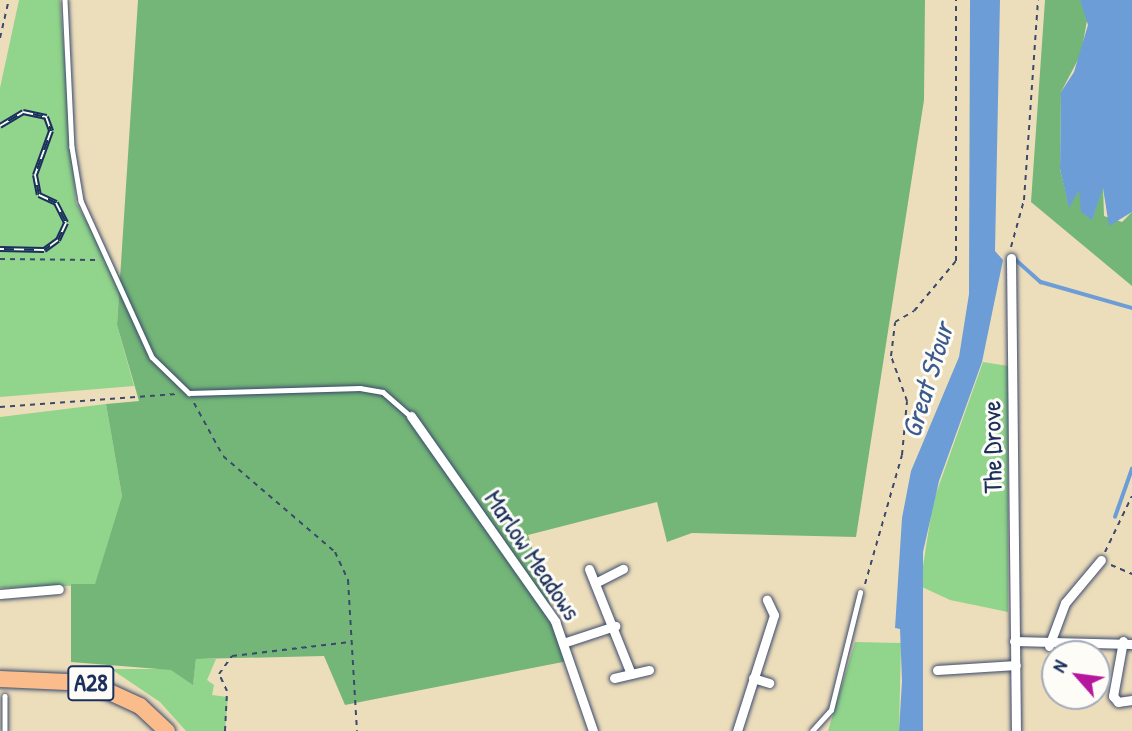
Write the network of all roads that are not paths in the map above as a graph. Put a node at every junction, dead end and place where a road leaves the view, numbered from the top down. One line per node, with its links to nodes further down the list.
1 (65, 0): 3 (lane)
2 (1011, 258): 13 (street, The Drove)
3 (411, 416): 15 (street, Marlow Meadows)
4 (1101, 560): 14 (street)
5 (589, 569): 7 (street)
6 (623, 569): 7 (street)
7 (598, 581): 12 (street)
8 (59, 589): 10 (street)
9 (860, 593): 32 (lane)
10 (0, 594)
11 (766, 600): 23 (street)
12 (615, 626): 15 (street); 21 (street)
13 (1013, 638): 17 (street); 18 (street, The Drove)
14 (1051, 640)
15 (566, 642): 30 (street, Marlow Meadows)
16 (1127, 643): 27 (street)
17 (1041, 644)
18 (1016, 665): 20 (street); 33 (street, The Drove)
19 (649, 670): 21 (street)
20 (937, 670)
21 (631, 674): 22 (street)
22 (614, 678)
23 (753, 678): 25 (street); 31 (street)
24 (0, 679): 29 (highway, A28)
25 (769, 682)
26 (5, 696): 28 (lane)
27 (1132, 700)
28 (5, 731)
29 (167, 731)
30 (593, 731)
31 (737, 731)
32 (812, 731)
33 (1016, 731)

